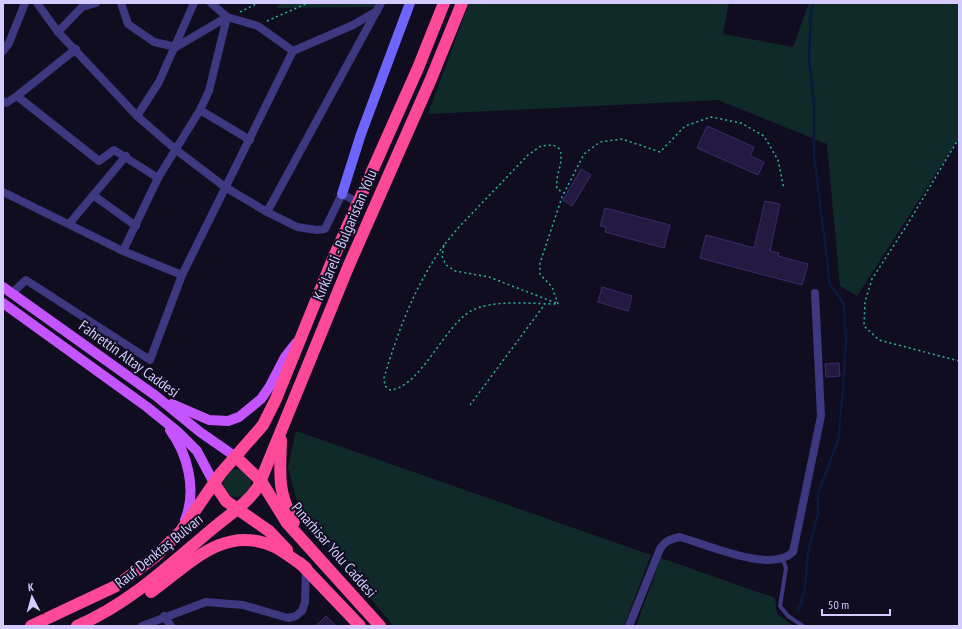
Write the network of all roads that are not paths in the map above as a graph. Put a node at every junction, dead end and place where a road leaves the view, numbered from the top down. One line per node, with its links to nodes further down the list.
1 (25, 3): 16 (street)
2 (37, 3): 13 (street)
3 (96, 3): 13 (street)
4 (121, 3): 14 (street)
5 (194, 3): 14 (street)
6 (211, 3): 12 (street)
7 (381, 3): 11 (street)
8 (410, 3): 28 (street)
9 (444, 3): 30 (highway, Kırklareli - Bulgaristan Yolu)
10 (462, 3): 42 (highway, Kırklareli - Bulgaristan Yolu)
11 (377, 11): 17 (street); 31 (street)
12 (227, 17): 14 (street); 17 (street); 20 (street)
13 (58, 32): 15 (street)
14 (176, 47): 21 (street)
15 (76, 49): 18 (street); 21 (street)
16 (3, 51)
17 (293, 51): 22 (street)
18 (17, 96): 19 (street); 24 (street)
19 (3, 101)
20 (200, 110): 22 (street); 23 (street)
21 (137, 116): 23 (street)
22 (250, 140): 26 (street)
23 (175, 148): 25 (street); 26 (street)
24 (126, 156): 25 (street); 29 (street)
25 (158, 178): 33 (street)
26 (225, 187): 31 (street); 35 (street)
27 (3, 192): 32 (street)
28 (342, 194): 30 (street); 31 (street)
29 (93, 195): 32 (street); 33 (street)
30 (359, 203): 39 (highway, Kırklareli - Bulgaristan Yolu)
31 (267, 212)
32 (69, 224): 34 (street)
33 (136, 226): 34 (street)
34 (123, 251): 35 (street)
35 (182, 275): 36 (street)
36 (6, 291): 40 (main road, Fahrettin Altay Caddesi)
37 (815, 293): 49 (street)
38 (3, 303): 41 (main road, Fahrettin Altay Caddesi)
39 (302, 336): 40 (main road); 43 (highway, Kırklareli - Bulgaristan Yolu)
40 (156, 396): 43 (main road, Fahrettin Altay Caddesi)
41 (147, 407): 45 (main road, Fahrettin Altay Caddesi); 47 (main road)
42 (282, 426): 44 (highway, Kırklareli - Bulgaristan Yolu); 48 (highway)
43 (236, 457): 44 (highway, Pınarhisar Yolu Caddesi); 45 (highway, Rauf Denktaş Bulvarı)
44 (261, 481): 46 (highway, Rauf Denktaş Bulvarı); 48 (highway, Pınarhisar Yolu Caddesi)
45 (214, 483): 46 (highway, Pınarhisar Yolu Caddesi); 47 (highway, Rauf Denktaş Bulvarı)
46 (238, 509): 50 (highway, Pınarhisar Yolu Caddesi); 52 (highway, Rauf Denktaş Bulvarı)
47 (181, 531): 53 (highway, Rauf Denktaş Bulvarı)
48 (311, 551): 58 (highway, Pınarhisar Yolu Caddesi)
49 (783, 560): 59 (street); 60 (lane)
50 (306, 568): 51 (street); 52 (highway); 57 (highway, Pınarhisar Yolu Caddesi)
51 (164, 616): 55 (street); 56 (street)
52 (95, 618): 54 (highway, Rauf Denktaş Bulvarı)
53 (31, 626)
54 (76, 626)
55 (142, 626)
56 (171, 626)
57 (360, 626)
58 (380, 626)
59 (629, 626)
60 (803, 626)

